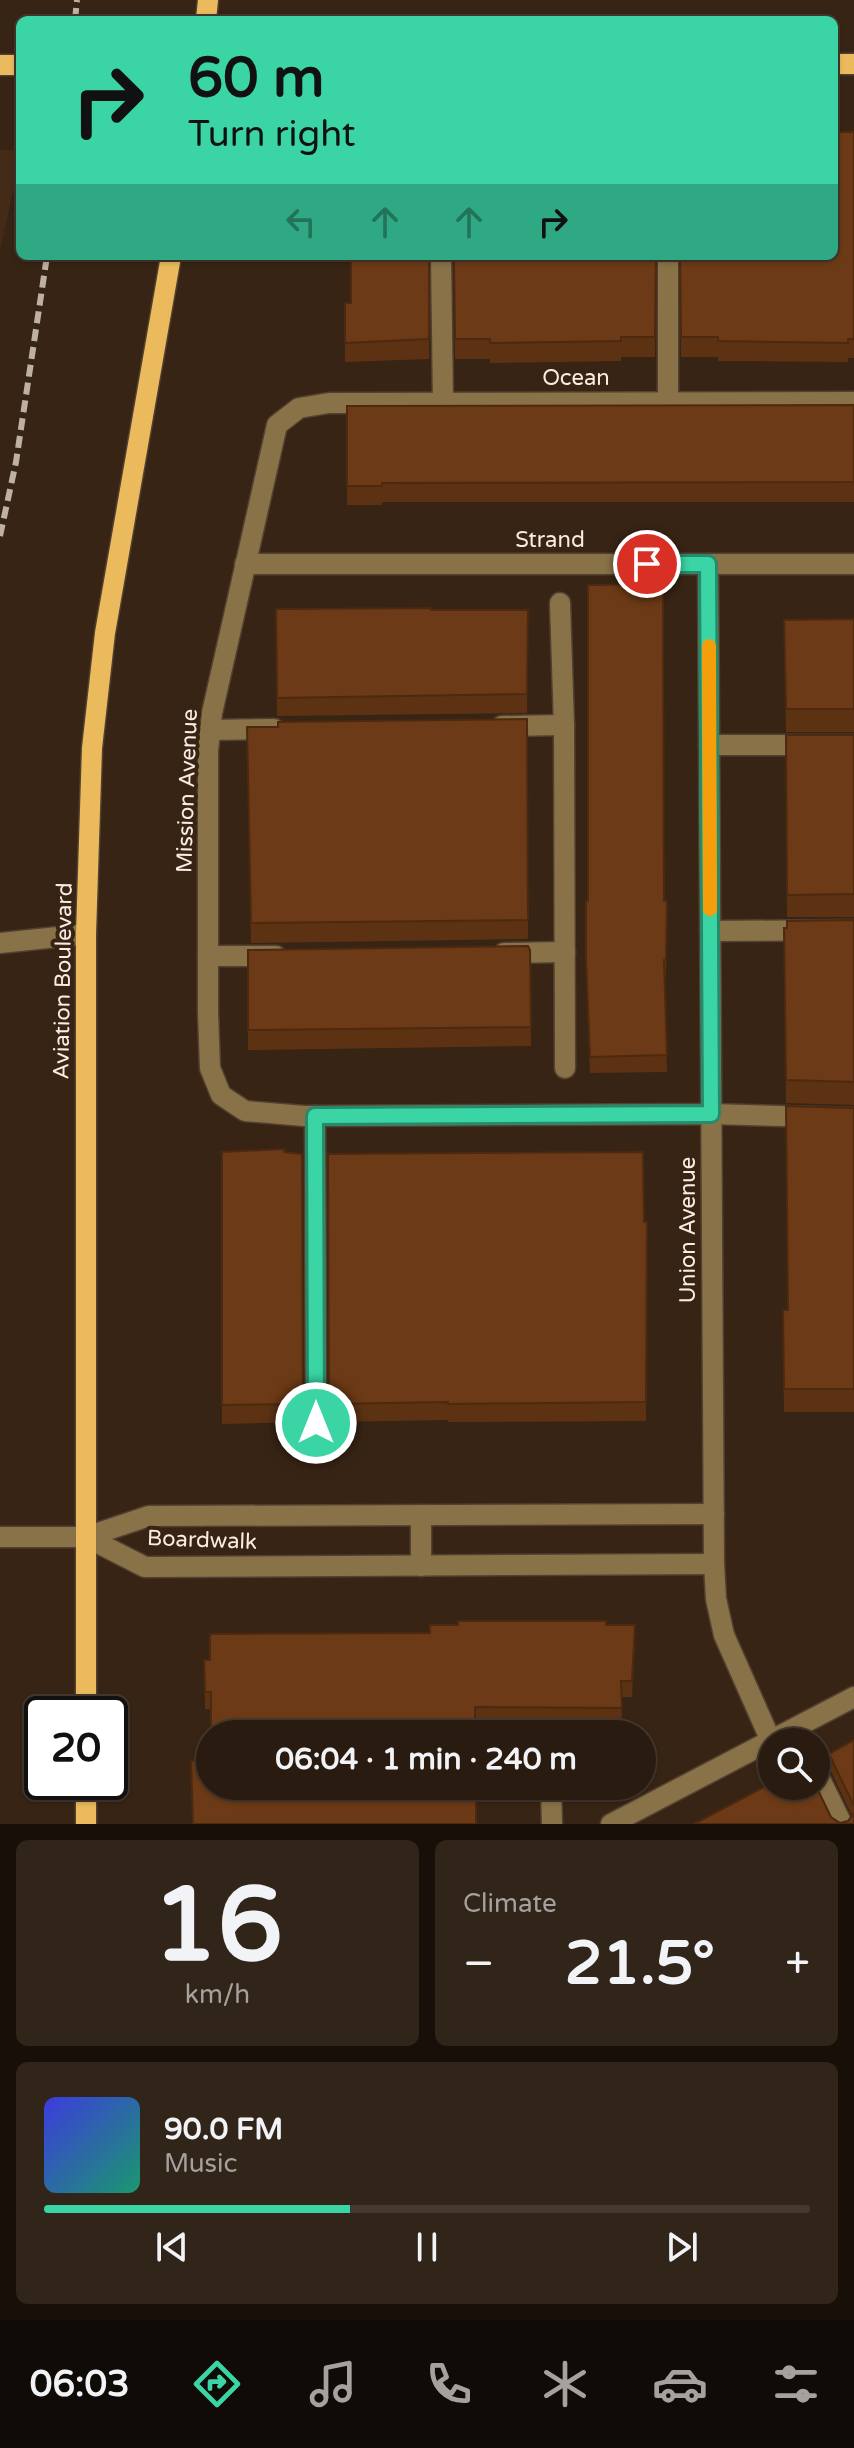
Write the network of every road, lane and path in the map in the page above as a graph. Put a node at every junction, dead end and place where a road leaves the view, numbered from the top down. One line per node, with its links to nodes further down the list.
1 (170, 260): 20 (main road, Aviation Boulevard)
2 (441, 260): 4 (street)
3 (668, 260): 5 (street)
4 (443, 402): 5 (street, Ocean); 7 (street, Ocean)
5 (668, 402): 6 (street, Ocean)
6 (854, 402)
7 (299, 408): 8 (street, Mission Avenue)
8 (245, 564): 9 (street, Strand); 15 (street, Mission Avenue)
9 (708, 564): 10 (street, Strand); 16 (street, Union Avenue)
10 (854, 564)
11 (560, 603): 12 (street)
12 (564, 725): 13 (street); 22 (street)
13 (487, 726)
14 (287, 729): 15 (street)
15 (210, 730): 25 (street, Mission Avenue)
16 (709, 745): 17 (street); 19 (street, Union Avenue)
17 (854, 745)
18 (854, 930): 19 (street)
19 (710, 931): 27 (street, Union Avenue)
20 (86, 934): 21 (street); 34 (main road, Aviation Boulevard)
21 (0, 943)
22 (565, 952): 23 (street); 26 (street)
23 (487, 953)
24 (301, 955): 25 (street)
25 (208, 956): 28 (street, Mission Avenue)
26 (565, 1068)
27 (711, 1114): 28 (street); 29 (street); 31 (street, Union Avenue)
28 (315, 1116): 30 (street)
29 (854, 1118)
30 (316, 1423)
31 (714, 1514): 32 (street, Boardwalk); 35 (street, Union Avenue)
32 (421, 1515): 34 (street, Boardwalk); 36 (street)
33 (0, 1537): 34 (street)
34 (86, 1537): 36 (street, Boardwalk); 37 (main road, Aviation Boulevard)
35 (714, 1564): 36 (street, Boardwalk); 39 (street, Union Avenue)
36 (421, 1566)
37 (86, 1696)
38 (854, 1697): 40 (street)
39 (765, 1728)
40 (808, 1728)
41 (758, 1748): 45 (street)
42 (86, 1800): 46 (main road)
43 (551, 1800): 47 (street)
44 (830, 1800): 48 (street)
45 (623, 1821)
46 (86, 1824)
47 (552, 1824)
48 (842, 1824)

